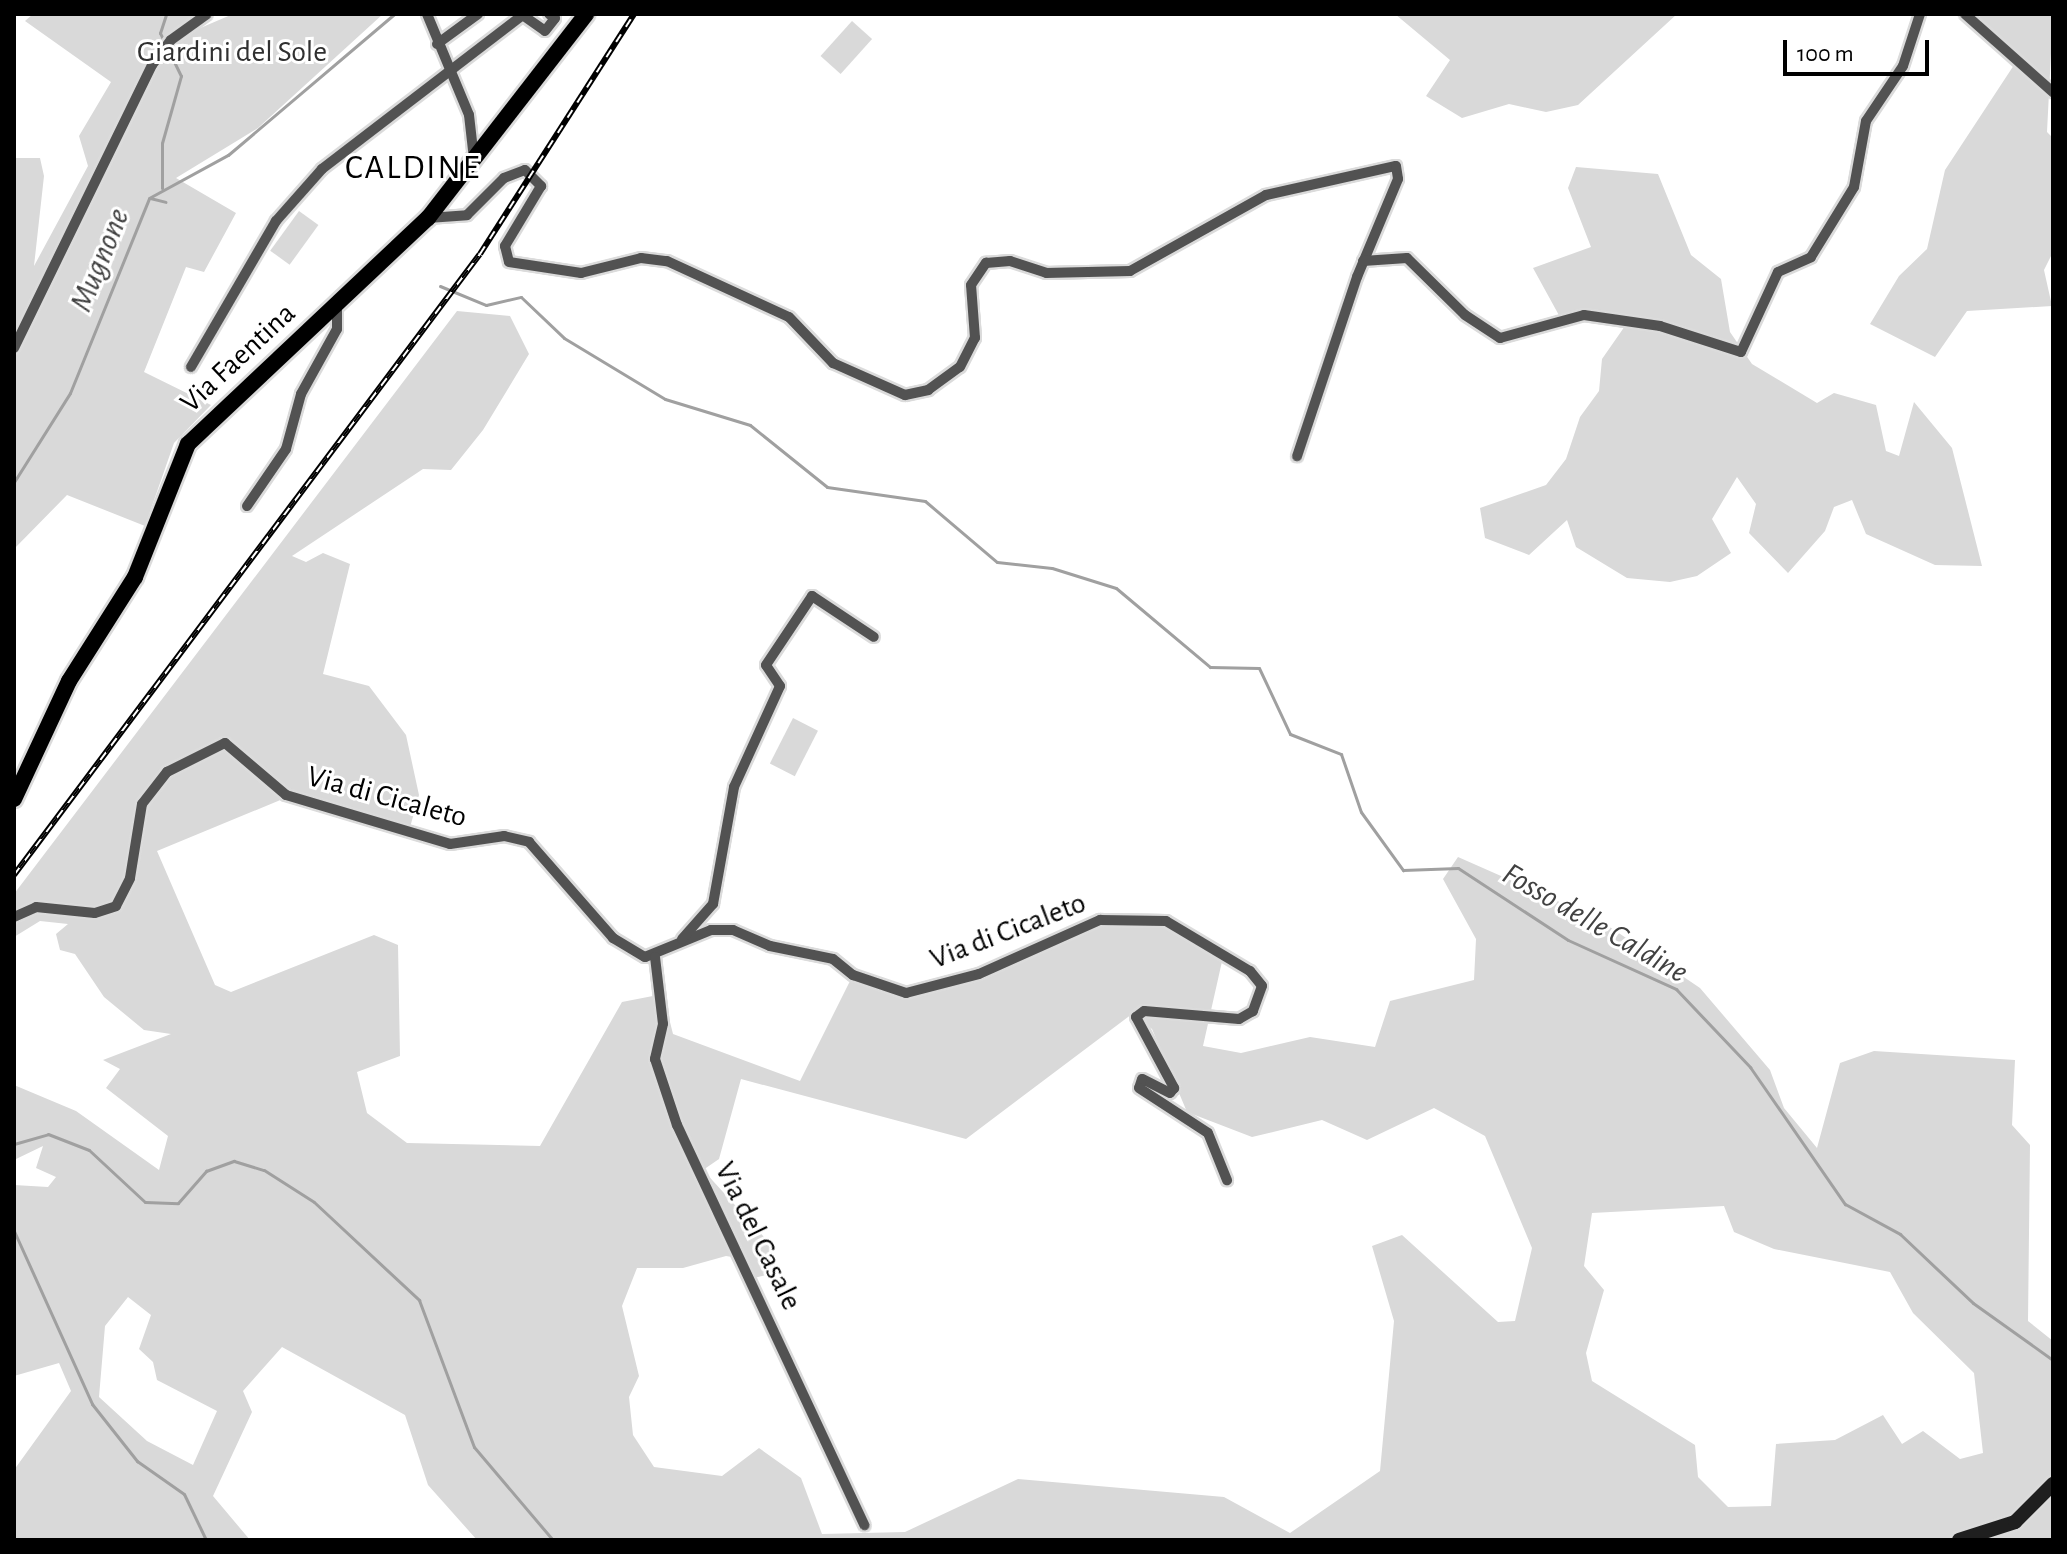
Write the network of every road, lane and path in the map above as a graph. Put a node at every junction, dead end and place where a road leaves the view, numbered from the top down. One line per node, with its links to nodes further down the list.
1 (427, 14): 9 (street)
2 (478, 14): 9 (street)
3 (549, 14): 8 (street)
4 (586, 14): 12 (main road, Via Faentina)
5 (1920, 14): 14 (street)
6 (1965, 14): 11 (street)
7 (205, 15): 16 (street)
8 (522, 15): 10 (street)
9 (437, 44): 10 (street)
10 (451, 72): 12 (street); 17 (street)
11 (2053, 92)
12 (475, 165): 13 (main road, Via Faentina)
13 (428, 218): 14 (street); 15 (main road, Via Faentina)
14 (1363, 261): 18 (street)
15 (337, 304): 19 (street); 21 (main road, Via Faentina)
16 (14, 348)
17 (191, 367)
18 (1297, 456)
19 (247, 506)
20 (874, 637): 23 (street)
21 (14, 799)
22 (14, 917): 24 (street, Via di Cicaleto)
23 (678, 943): 24 (street, Via di Cicaleto); 25 (street, Via di Cicaleto)
24 (655, 957): 27 (street, Via del Casale)
25 (1227, 1180)
26 (2053, 1484): 28 (main road)
27 (864, 1525)
28 (1959, 1540)

